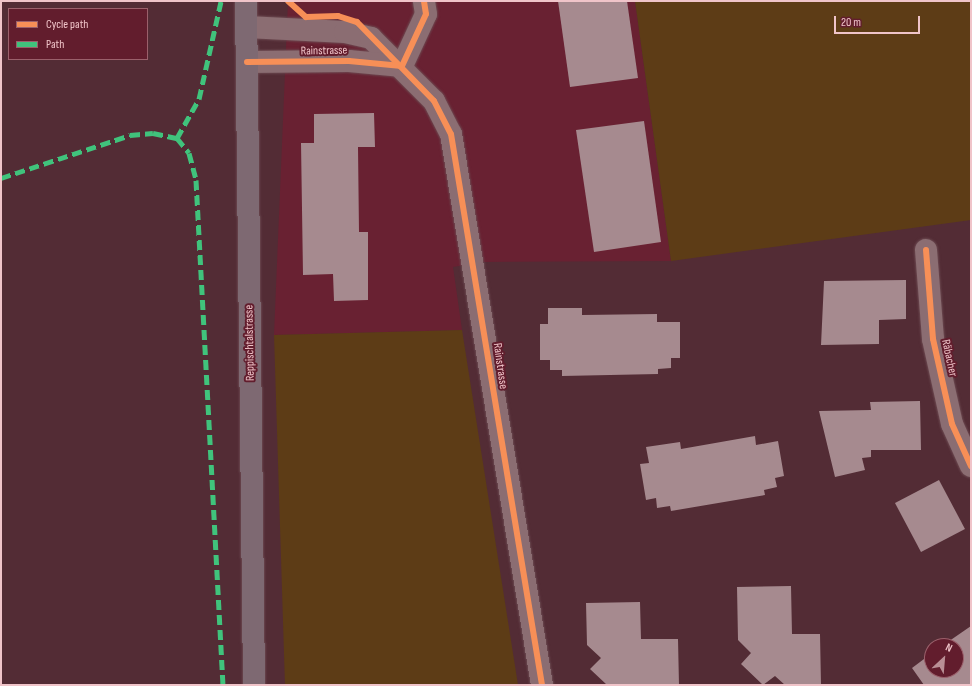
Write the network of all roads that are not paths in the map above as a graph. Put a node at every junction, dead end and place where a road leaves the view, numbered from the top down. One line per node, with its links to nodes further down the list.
1 (246, 1): 3 (main road, Reppischtalstrasse)
2 (424, 1): 5 (street)
3 (246, 27): 4 (main road, Reppischtalstrasse); 5 (street, Rainstrasse)
4 (247, 62): 5 (street, Rainstrasse); 8 (main road, Reppischtalstrasse)
5 (402, 66): 9 (street, Rainstrasse)
6 (926, 250): 7 (street, Räbacher)
7 (971, 466)
8 (254, 685)
9 (542, 685)

